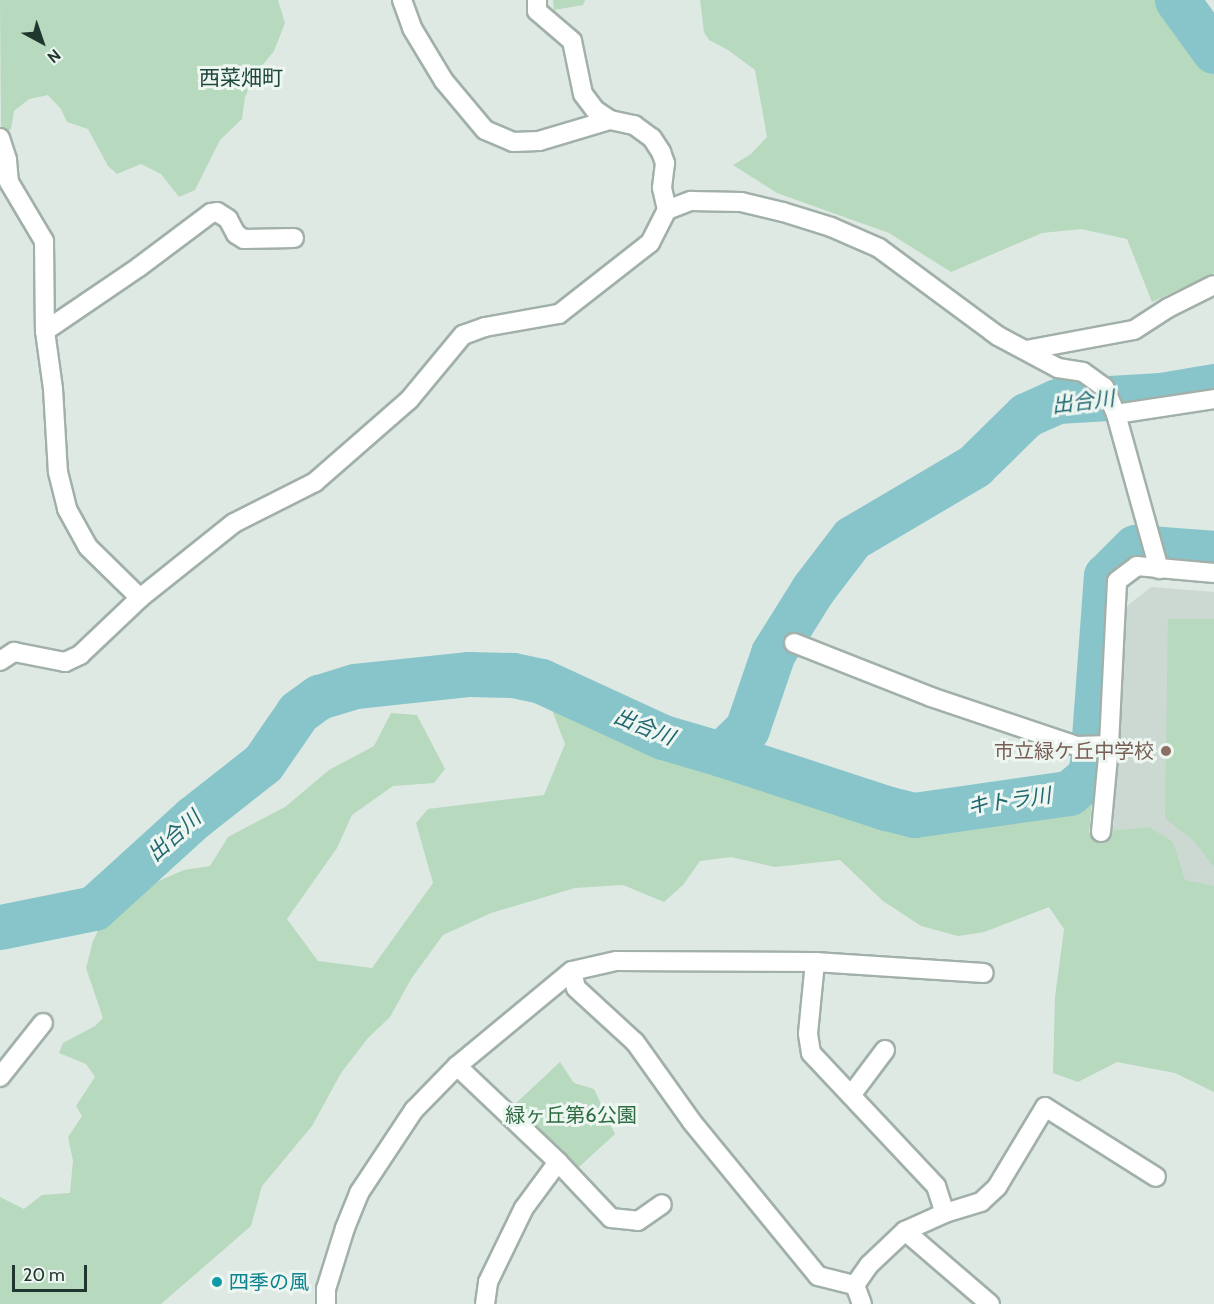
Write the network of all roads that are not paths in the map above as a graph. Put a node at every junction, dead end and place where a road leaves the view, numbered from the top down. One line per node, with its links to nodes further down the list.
1 (402, 0): 3 (street)
2 (537, 0): 3 (street)
3 (610, 120): 5 (street)
4 (0, 138): 8 (street)
5 (667, 210): 9 (street); 14 (street)
6 (294, 238): 8 (street)
7 (1214, 285): 9 (street)
8 (45, 331): 14 (street)
9 (1026, 350): 11 (street)
10 (1214, 399): 11 (street)
11 (1116, 414): 12 (street)
12 (1159, 569): 13 (street); 17 (street)
13 (1214, 573)
14 (140, 598): 16 (street)
15 (794, 643): 17 (street)
16 (0, 661)
17 (1109, 746): 18 (street)
18 (1101, 832)
19 (815, 962): 20 (street); 21 (street); 26 (street)
20 (572, 971): 24 (street); 32 (street)
21 (984, 973)
22 (43, 1023): 25 (street)
23 (885, 1050): 26 (street)
24 (457, 1066): 27 (street); 33 (street)
25 (0, 1077)
26 (852, 1094): 30 (street)
27 (558, 1162): 29 (street); 34 (street)
28 (1156, 1177): 30 (street)
29 (663, 1204)
30 (945, 1213): 31 (street)
31 (904, 1231): 32 (street); 36 (street)
32 (855, 1285): 35 (street)
33 (326, 1304)
34 (485, 1304)
35 (862, 1304)
36 (990, 1304)

